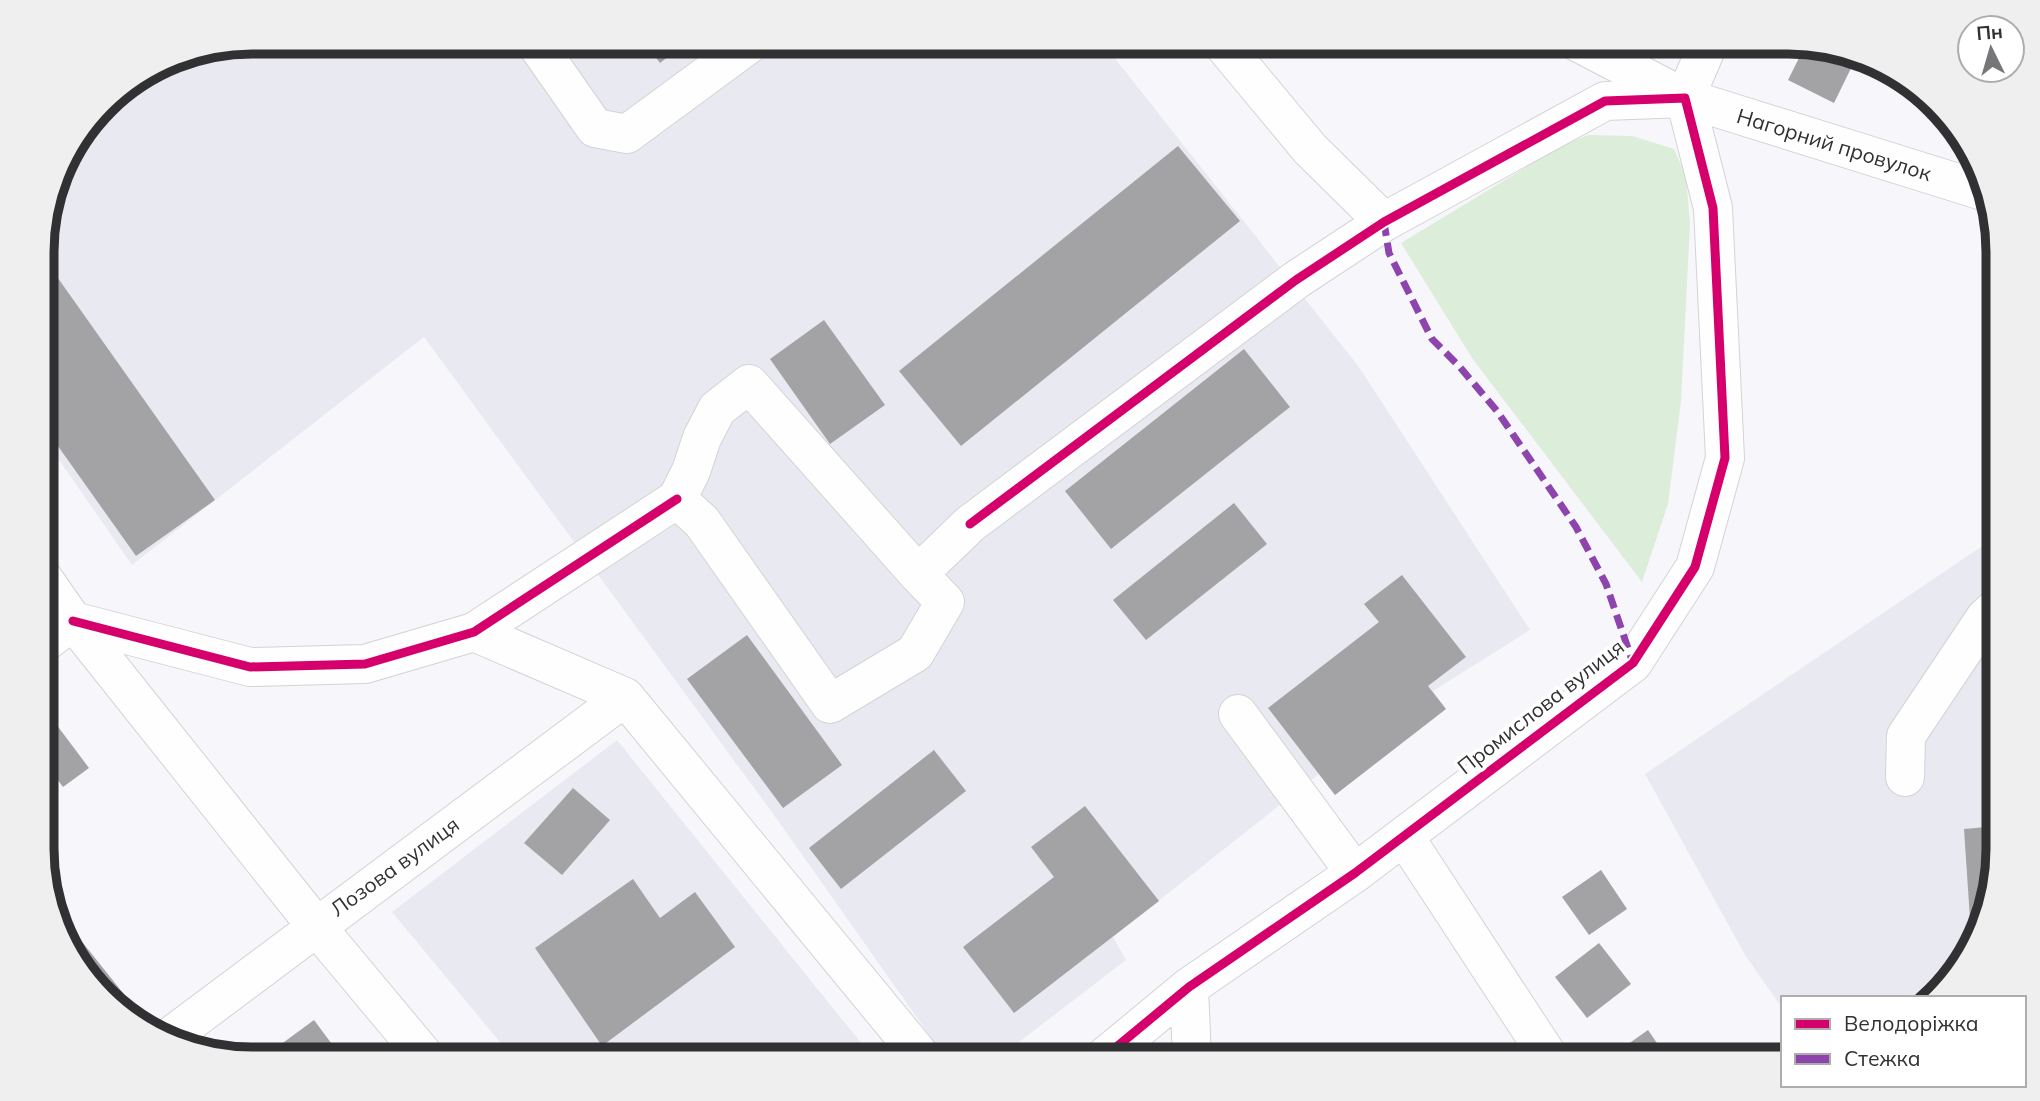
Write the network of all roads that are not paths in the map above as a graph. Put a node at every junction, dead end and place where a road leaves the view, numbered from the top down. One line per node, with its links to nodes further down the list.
1 (543, 54): 2 (street)
2 (736, 54)
3 (1231, 54): 8 (street)
4 (1600, 54): 6 (street)
5 (1704, 54): 6 (street)
6 (1685, 98): 7 (street, Нагорний провулок); 8 (street); 17 (street, Промислова вулиця)
7 (1975, 188)
8 (1384, 222): 10 (street)
9 (677, 499): 10 (street); 10 (street); 12 (street)
10 (918, 574)
11 (1986, 617): 16 (street)
12 (474, 632): 13 (street); 14 (street)
13 (58, 633): 19 (street)
14 (625, 697): 19 (street, Лозова вулиця); 26 (street)
15 (1238, 713): 18 (street)
16 (1905, 777)
17 (1404, 836): 18 (street, Промислова вулиця); 24 (street)
18 (1356, 873): 20 (street, Промислова вулиця)
19 (316, 926): 21 (street, Лозова вулиця); 25 (street)
20 (1189, 986): 22 (street, Промислова вулиця); 23 (street)
21 (177, 1031)
22 (1117, 1046)
23 (1191, 1046)
24 (1542, 1046)
25 (416, 1047)
26 (913, 1047)

